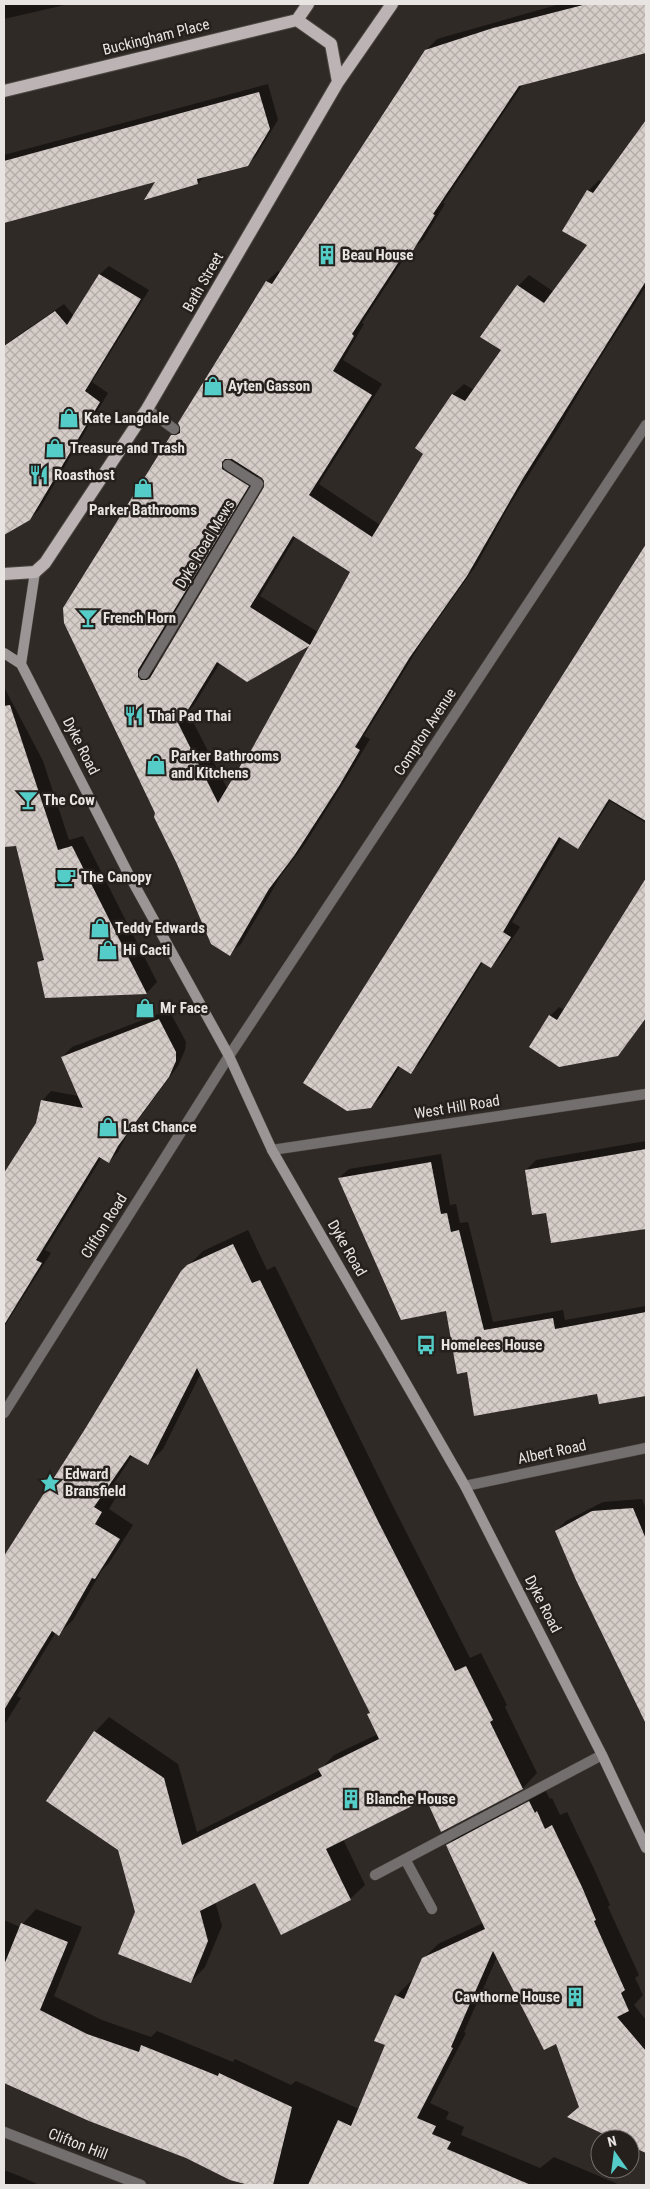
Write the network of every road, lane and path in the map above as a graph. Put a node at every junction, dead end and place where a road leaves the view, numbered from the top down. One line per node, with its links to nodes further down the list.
1 (308, 4): 3 (main road)
2 (392, 4): 4 (main road, Bath Street)
3 (297, 20): 4 (main road); 5 (main road, Buckingham Place)
4 (338, 82): 6 (main road, Bath Street)
5 (4, 91)
6 (147, 409): 8 (street); 10 (main road, Bath Street)
7 (646, 425): 15 (street, Compton Avenue)
8 (174, 429)
9 (228, 465): 14 (street, Dyke Road Mews)
10 (35, 572): 11 (main road); 13 (main road)
11 (4, 574)
12 (4, 653): 13 (main road)
13 (21, 664): 15 (main road, Dyke Road)
14 (144, 674)
15 (229, 1056): 17 (main road, Dyke Road); 18 (street, Clifton Road)
16 (646, 1094): 17 (street, West Hill Road)
17 (272, 1150): 20 (main road, Dyke Road)
18 (4, 1413)
19 (646, 1448): 20 (street, Albert Road)
20 (465, 1486): 21 (main road, Dyke Road)
21 (602, 1755): 22 (main road, Dyke Road); 23 (street)
22 (646, 1848)
23 (405, 1859): 24 (street); 25 (street)
24 (375, 1875)
25 (432, 1909)
26 (4, 2132): 27 (street, Clifton Hill)
27 (141, 2185)

